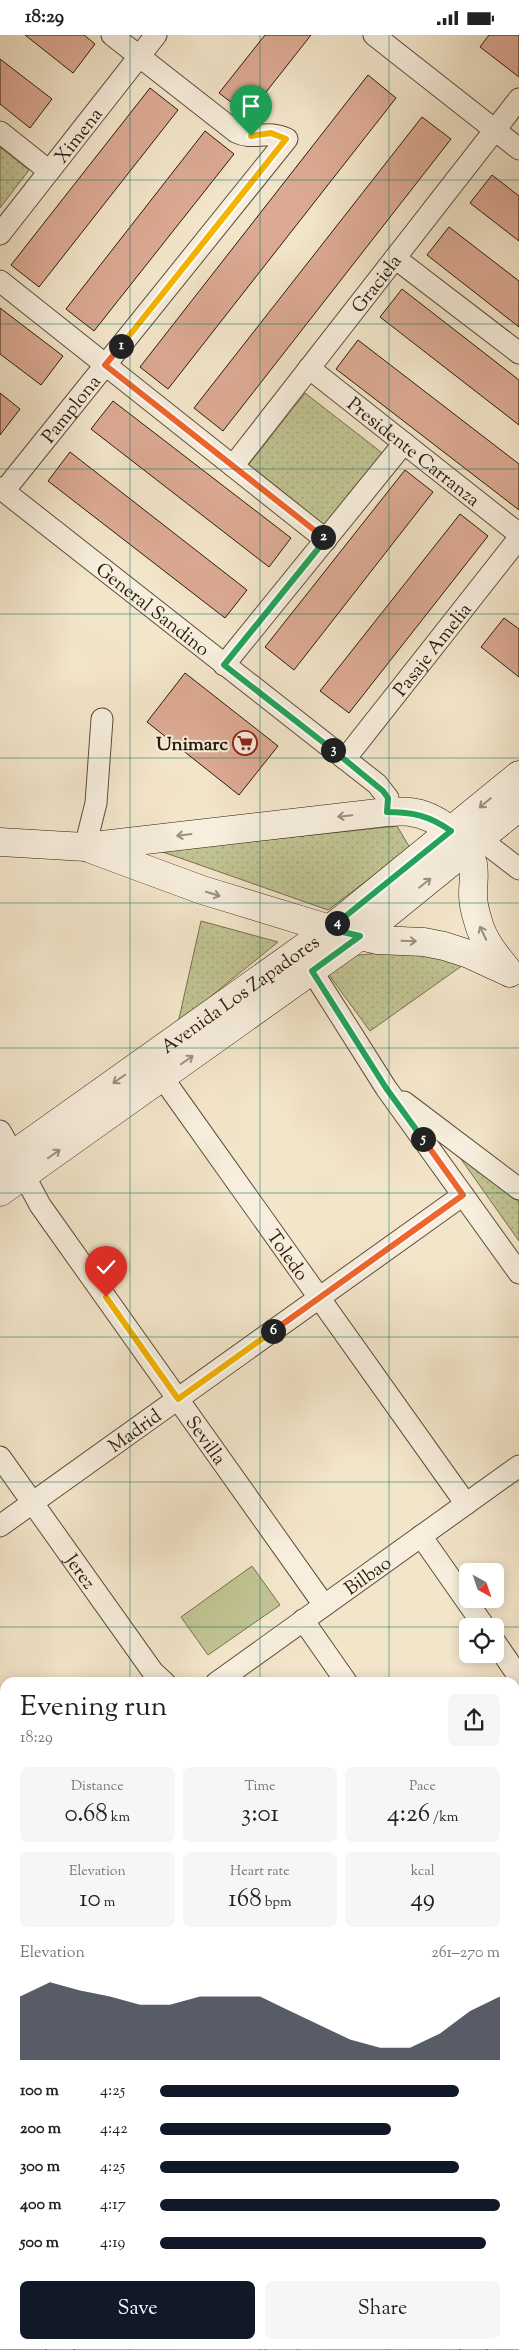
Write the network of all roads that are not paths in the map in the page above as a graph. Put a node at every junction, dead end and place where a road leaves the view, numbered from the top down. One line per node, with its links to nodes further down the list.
1 (112, 35): 4 (street)
2 (156, 35): 4 (street, Ximena)
3 (374, 35): 6 (street)
4 (140, 56): 9 (street, Ximena); 14 (street, Pamplona)
5 (519, 99): 6 (street, Graciela)
6 (495, 130): 8 (street); 11 (street, Graciela)
7 (0, 132): 9 (street)
8 (519, 149)
9 (49, 171): 10 (street, Ximena)
10 (0, 234)
11 (395, 258): 13 (street); 15 (street, Graciela)
12 (0, 281): 14 (street)
13 (519, 353)
14 (105, 365): 17 (street); 18 (street, Pamplona)
15 (309, 368): 16 (street, Presidente Carranza); 17 (street, Graciela)
16 (404, 443): 19 (street, Presidente Carranza); 20 (street)
17 (233, 466): 20 (street)
18 (2, 489): 22 (street, General Sandino)
19 (519, 534)
20 (326, 539): 22 (street)
21 (519, 539): 24 (street, Pasaje Amelia)
22 (224, 665): 24 (street, General Sandino)
23 (102, 719): 31 (street)
24 (345, 759): 27 (street, General Sandino)
25 (519, 775): 29 (main road, Avenida Los Zapadores, one-way to 29)
26 (519, 807): 29 (main road, Avenida Los Zapadores)
27 (399, 812): 28 (main road, one-way to 28); 29 (main road)
28 (156, 839): 31 (main road); 33 (main road)
29 (465, 840): 32 (street); 34 (main road, Avenida Los Zapadores); 35 (main road, Avenida Los Zapadores, one-way to 29); 37 (main road, one-way to 29)
30 (0, 842): 31 (main road)
31 (85, 847): 33 (main road)
32 (519, 869)
33 (151, 871): 34 (main road, one-way to 34)
34 (330, 929): 35 (main road); 41 (main road, Avenida Los Zapadores, one-way to 41)
35 (360, 936): 36 (main road, Avenida Los Zapadores); 37 (main road, one-way to 37)
36 (312, 971): 38 (main road, Avenida Los Zapadores, one-way to 36); 39 (street)
37 (514, 977)
38 (162, 1077): 41 (main road, Avenida Los Zapadores, one-way to 38); 46 (street, Toledo)
39 (386, 1088): 42 (street); 44 (street)
40 (0, 1131): 41 (street, Sevilla)
41 (13, 1164): 43 (main road, Avenida Los Zapadores); 47 (street, Sevilla)
42 (519, 1189)
43 (0, 1192)
44 (463, 1195): 45 (street); 46 (street, Madrid)
45 (519, 1273)
46 (320, 1298): 47 (street, Madrid); 51 (street, Toledo)
47 (178, 1399): 50 (street, Madrid); 54 (street, Sevilla)
48 (0, 1457): 50 (street, Jerez)
49 (519, 1466): 51 (street, Bilbao)
50 (32, 1503): 52 (street, Madrid); 58 (street, Jerez)
51 (466, 1504): 53 (street, Bilbao)
52 (0, 1526)
53 (421, 1536): 54 (street, Bilbao); 55 (street)
54 (324, 1605): 56 (street, Bilbao)
55 (478, 1618)
56 (303, 1620): 59 (street, Bilbao); 60 (street)
57 (504, 1656): 61 (street)
58 (158, 1677)
59 (224, 1677)
60 (343, 1677)
61 (519, 1677)

